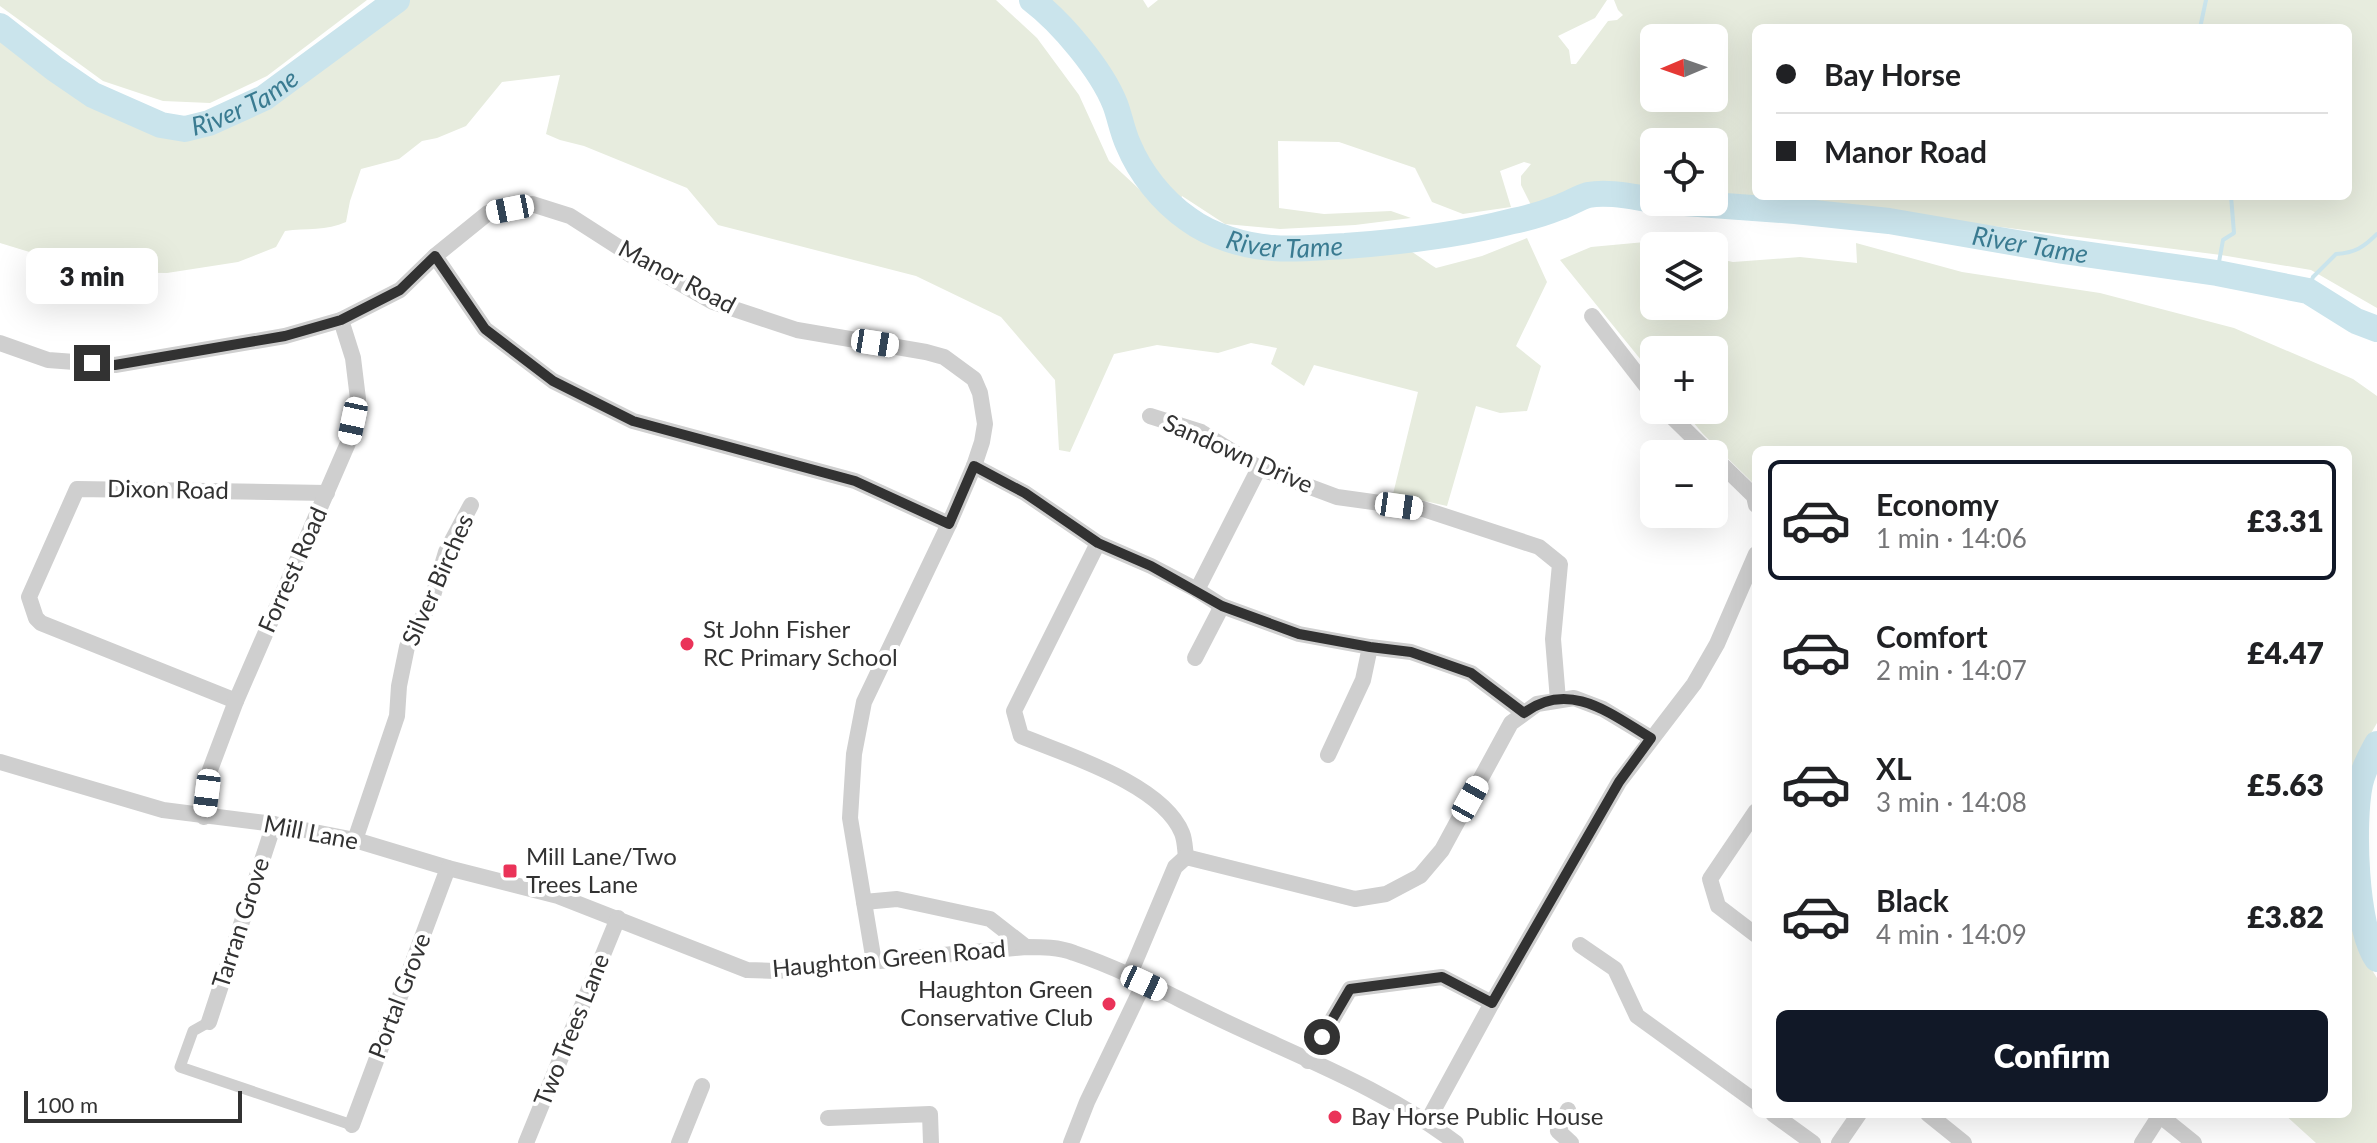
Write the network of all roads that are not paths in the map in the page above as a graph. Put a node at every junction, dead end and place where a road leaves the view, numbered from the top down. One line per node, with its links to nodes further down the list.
1 (435, 256): 3 (street, Manor Road); 9 (street, Manor Road); 15 (street)
2 (1592, 316): 5 (street)
3 (341, 320): 4 (street, Manor Road); 12 (street, Forrest Road)
4 (1, 346)
5 (1640, 378)
6 (1150, 416): 10 (street, Sandown Drive)
7 (1679, 424): 8 (street)
8 (1696, 440)
9 (974, 466): 15 (street, Manor Road); 16 (street)
10 (1259, 468): 18 (street); 22 (street, Sandown Drive)
11 (1728, 471): 13 (street)
12 (327, 493): 23 (street, Forrest Road); 23 (street, Dixon Road)
13 (1752, 494)
14 (471, 505): 31 (street, Silver Birches)
15 (949, 524): 34 (street, Manor Road)
16 (1098, 543): 18 (street); 32 (street)
17 (1752, 563): 25 (street)
18 (1197, 590): 19 (street)
19 (1222, 606): 20 (street); 21 (street)
20 (1370, 647): 24 (street); 26 (street)
21 (1195, 658)
22 (1558, 700): 24 (street); 25 (street)
23 (236, 701): 28 (street, Forrest Road)
24 (1524, 713): 32 (street)
25 (1651, 738): 41 (street)
26 (1328, 755)
27 (0, 762): 28 (street, Mill Lane)
28 (204, 817): 30 (street, Mill Lane)
29 (1752, 817): 36 (street)
30 (274, 824): 31 (street, Mill Lane); 42 (street, Tarran Grove)
31 (355, 840): 33 (street, Mill Lane)
32 (1186, 857): 40 (street)
33 (448, 868): 35 (street, Mill Lane); 54 (street, Portal Grove)
34 (864, 902): 38 (street, Haughton Green Road); 39 (street, Manor Road)
35 (618, 918): 39 (street, Haughton Green Road); 55 (street, Two Trees Lane)
36 (1752, 932)
37 (1580, 945): 45 (street)
38 (1026, 947): 39 (street, Haughton Green Road); 40 (street, Haughton Green Road)
39 (874, 962)
40 (1136, 980): 43 (street, Haughton Green Road); 58 (street)
41 (1492, 1003): 43 (street); 53 (street)
42 (209, 1022): 54 (street)
43 (1308, 1061): 53 (street, Haughton Green Road)
44 (702, 1086): 56 (street)
45 (1752, 1099)
46 (1568, 1110): 60 (street)
47 (828, 1118): 57 (street)
48 (1779, 1118): 61 (street)
49 (1856, 1118): 62 (street)
50 (1933, 1118): 63 (street)
51 (2157, 1118): 64 (street)
52 (2164, 1118): 65 (street)
53 (1427, 1122): 59 (street, Haughton Green Road)
54 (352, 1125)
55 (526, 1143)
56 (679, 1143)
57 (931, 1143)
58 (1071, 1143)
59 (1456, 1143)
60 (1571, 1143)
61 (1813, 1143)
62 (1839, 1143)
63 (1964, 1143)
64 (2142, 1143)
65 (2194, 1143)

